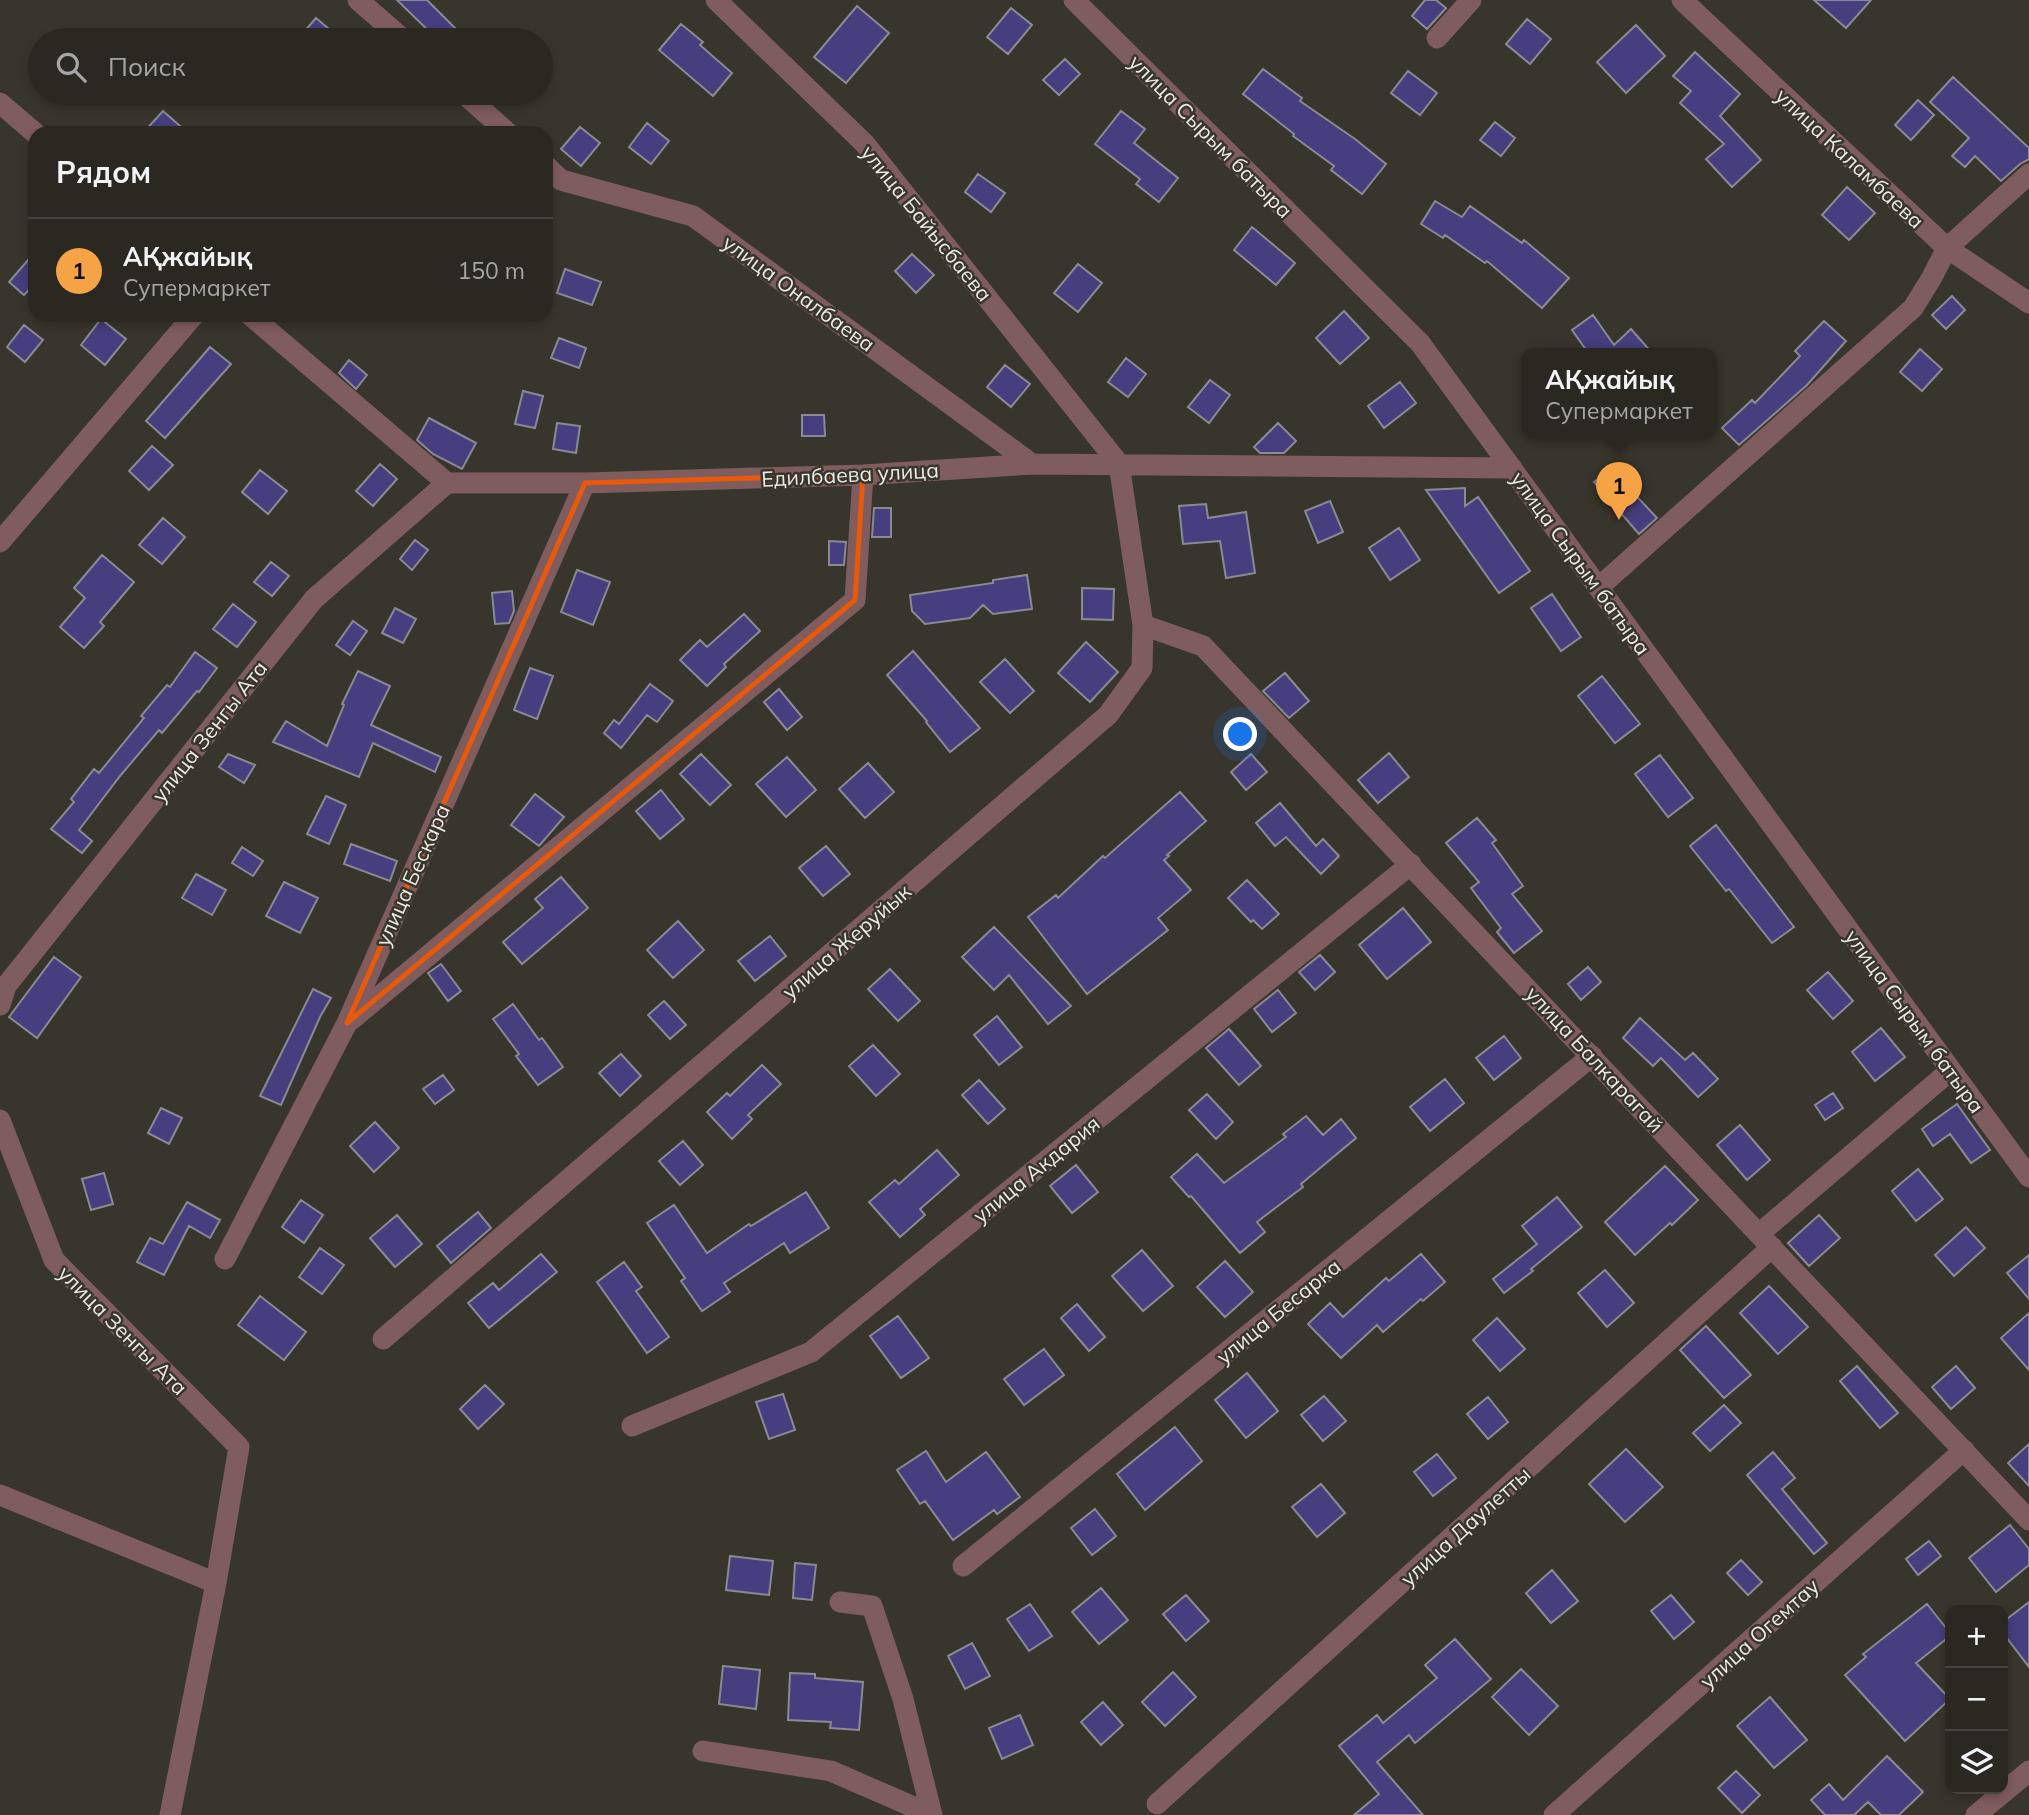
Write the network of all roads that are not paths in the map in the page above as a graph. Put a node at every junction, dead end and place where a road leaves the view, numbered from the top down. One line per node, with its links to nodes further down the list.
1 (358, 0): 6 (street)
2 (716, 0): 19 (street, улица Байысбаева)
3 (1074, 0): 20 (street, улица Сырым батыра)
4 (1471, 0): 7 (street)
5 (1682, 0): 14 (street, улица Каламбаева)
6 (390, 28)
7 (1437, 38)
8 (476, 105): 10 (street)
9 (4, 116): 11 (street)
10 (500, 126)
11 (28, 129)
12 (553, 173): 18 (street, улица Оналбаева)
13 (2029, 174): 14 (street)
14 (1947, 248): 15 (street, улица Каламбаева); 25 (street)
15 (2029, 303)
16 (188, 322): 24 (street)
17 (258, 322): 22 (street)
18 (1032, 464): 19 (street, Едилбаева улица); 21 (street, Едилбаева улица)
19 (1119, 464): 20 (street, Едилбаева улица); 26 (street, улица Жеруйык)
20 (1512, 468): 25 (street, улица Сырым батыра)
21 (863, 475): 23 (street, Едилбаева улица); 29 (street)
22 (447, 482): 23 (street, Едилбаева улица); 28 (street, улица Зенгы Ата)
23 (585, 483): 29 (street, улица Бескара)
24 (0, 542)
25 (1598, 587): 31 (street, улица Сырым батыра)
26 (1143, 625): 27 (street, улица Балкарагай); 36 (street, улица Жеруйык)
27 (1411, 864): 30 (street, улица Балкарагай); 37 (street, улица Акдария)
28 (0, 1005)
29 (347, 1023): 35 (street, улица Бескара)
30 (1592, 1056): 34 (street, улица Балкарагай); 41 (street, улица Бесарка)
31 (1951, 1070): 33 (street, улица Сырым батыра); 34 (street, улица Даулетты)
32 (0, 1120): 42 (street, улица Зенгы Ата)
33 (2029, 1177)
34 (1766, 1241): 38 (street, улица Балкарагай); 46 (street, улица Даулетты)
35 (225, 1259)
36 (383, 1339)
37 (632, 1426)
38 (1964, 1450): 40 (street, улица Балкарагай); 48 (street, улица Огемтау)
39 (0, 1495): 42 (street)
40 (2029, 1520)
41 (963, 1566)
42 (216, 1583): 47 (street)
43 (840, 1602): 44 (street)
44 (703, 1751)
45 (2029, 1771): 49 (street)
46 (1157, 1804)
47 (170, 1815)
48 (1554, 1815)
49 (1976, 1815)

